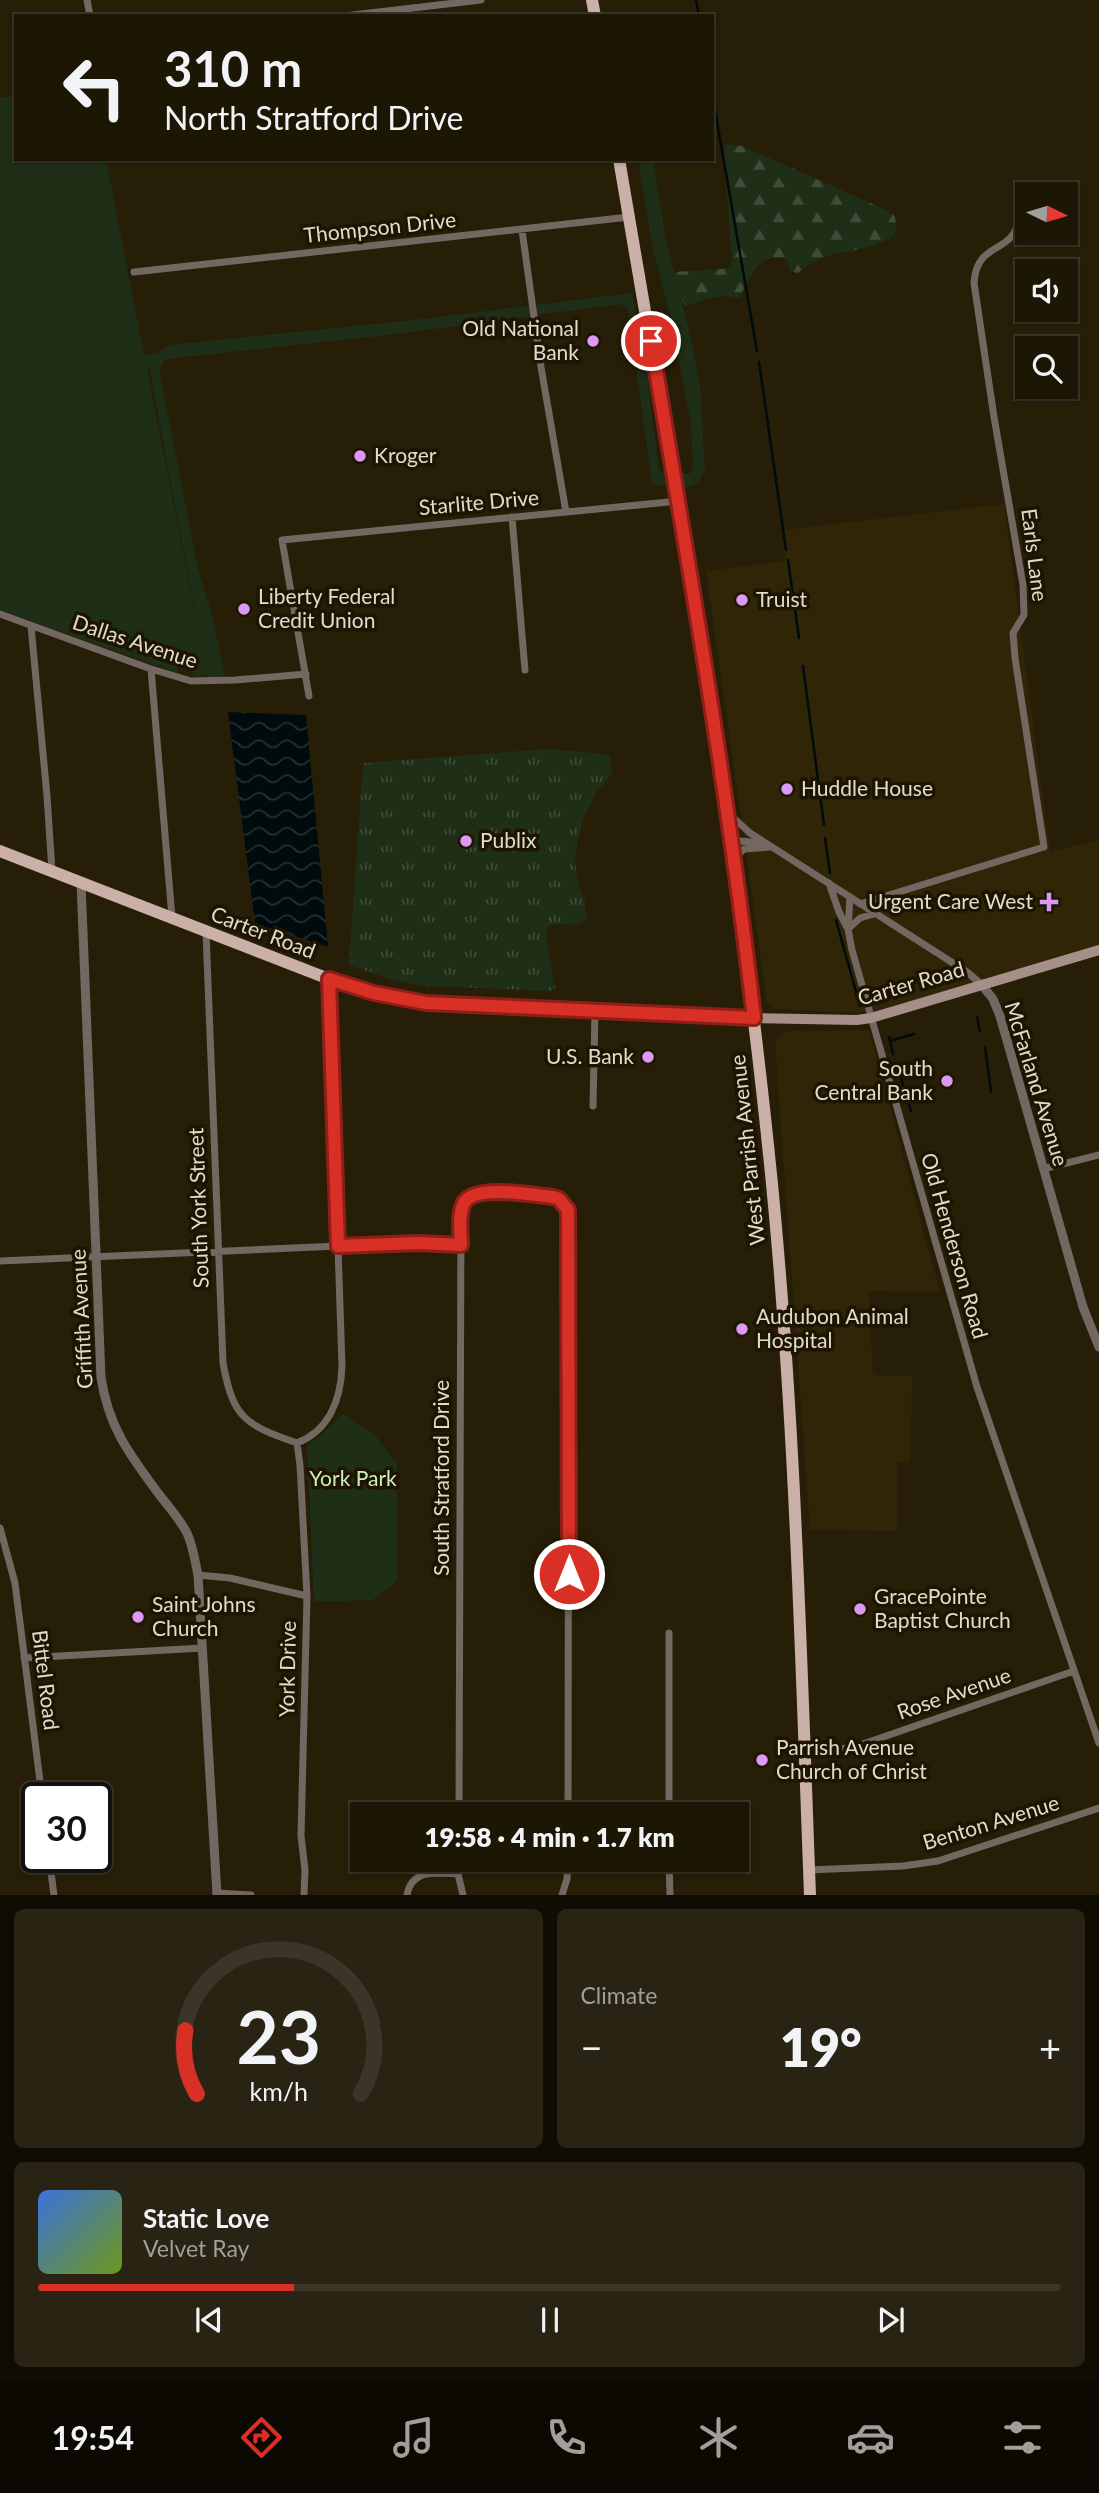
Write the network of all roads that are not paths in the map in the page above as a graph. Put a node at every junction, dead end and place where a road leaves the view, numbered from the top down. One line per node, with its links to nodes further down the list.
1 (481, 0): 2 (street)
2 (361, 14)
3 (619, 161): 4 (main road, West Parrish Avenue)
4 (629, 217): 6 (street, Thompson Drive); 8 (main road, West Parrish Avenue)
5 (1015, 226): 26 (street, Earls Lane)
6 (522, 230): 7 (street, Thompson Drive); 9 (street)
7 (134, 272)
8 (678, 501): 9 (street, Starlite Drive); 17 (main road, West Parrish Avenue)
9 (566, 512): 10 (street, Starlite Drive)
10 (512, 517): 14 (street); 15 (street, Starlite Drive)
11 (0, 614): 12 (street, Dallas Avenue)
12 (31, 626): 13 (street, Dallas Avenue); 22 (street)
13 (151, 669): 15 (street, Dallas Avenue); 28 (street)
14 (525, 670)
15 (306, 674): 16 (street)
16 (309, 696)
17 (726, 810): 18 (main road, West Parrish Avenue); 19 (street)
18 (730, 840): 19 (street); 21 (main road, West Parrish Avenue)
19 (771, 847): 21 (street); 23 (street)
20 (0, 851): 22 (main road, Carter Road)
21 (733, 860): 35 (main road, West Parrish Avenue)
22 (52, 871): 24 (main road, Carter Road)
23 (829, 882): 25 (street); 29 (street)
24 (81, 883): 28 (main road, Carter Road); 43 (street, Griffith Avenue)
25 (850, 897): 26 (street, McFarland Avenue); 29 (street, Old Henderson Road)
26 (860, 904): 27 (street, McFarland Avenue)
27 (874, 914): 29 (street); 33 (street, McFarland Avenue)
28 (172, 918): 30 (main road, Carter Road)
29 (848, 929): 36 (street, Old Henderson Road)
30 (206, 932): 32 (main road, Carter Road); 42 (street, South York Street)
31 (1099, 950): 33 (main road, Carter Road)
32 (329, 979): 34 (main road, Carter Road); 41 (street)
33 (981, 984): 36 (main road, Carter Road); 39 (street, McFarland Avenue)
34 (595, 1012): 35 (main road, Carter Road); 37 (street)
35 (754, 1018): 36 (main road, Carter Road); 55 (main road, West Parrish Avenue)
36 (872, 1018): 53 (street, Old Henderson Road)
37 (593, 1105)
38 (1099, 1155): 39 (street)
39 (1044, 1169): 45 (street, McFarland Avenue)
40 (461, 1245): 41 (street); 57 (street, South Stratford Drive); 58 (street, South Stratford Drive)
41 (338, 1246): 42 (street); 46 (street)
42 (218, 1251): 43 (street); 46 (street, South York Street)
43 (96, 1256): 44 (street); 48 (street, Griffith Avenue)
44 (0, 1261)
45 (1099, 1347)
46 (297, 1443): 49 (street, York Drive)
47 (0, 1528): 52 (street, Bittel Road)
48 (198, 1575): 49 (street); 51 (street, Griffith Avenue)
49 (307, 1596): 69 (street, York Drive)
50 (669, 1633): 59 (street)
51 (203, 1648): 52 (street); 66 (street, Griffith Avenue)
52 (24, 1658): 56 (street, Bittel Road)
53 (1074, 1671): 54 (street, Old Henderson Road); 55 (street, Rose Avenue)
54 (1099, 1743)
55 (804, 1752): 61 (main road, West Parrish Avenue)
56 (40, 1782)
57 (459, 1802)
58 (568, 1802)
59 (669, 1802)
60 (1099, 1808): 61 (street, Benton Avenue)
61 (809, 1870): 74 (main road, West Parrish Avenue)
62 (567, 1872): 72 (street)
63 (669, 1872): 73 (street)
64 (51, 1873): 67 (street)
65 (458, 1874): 70 (street); 71 (street)
66 (217, 1894): 68 (street)
67 (54, 1895)
68 (251, 1895)
69 (304, 1895)
70 (407, 1895)
71 (463, 1895)
72 (562, 1895)
73 (670, 1895)
74 (810, 1895)

